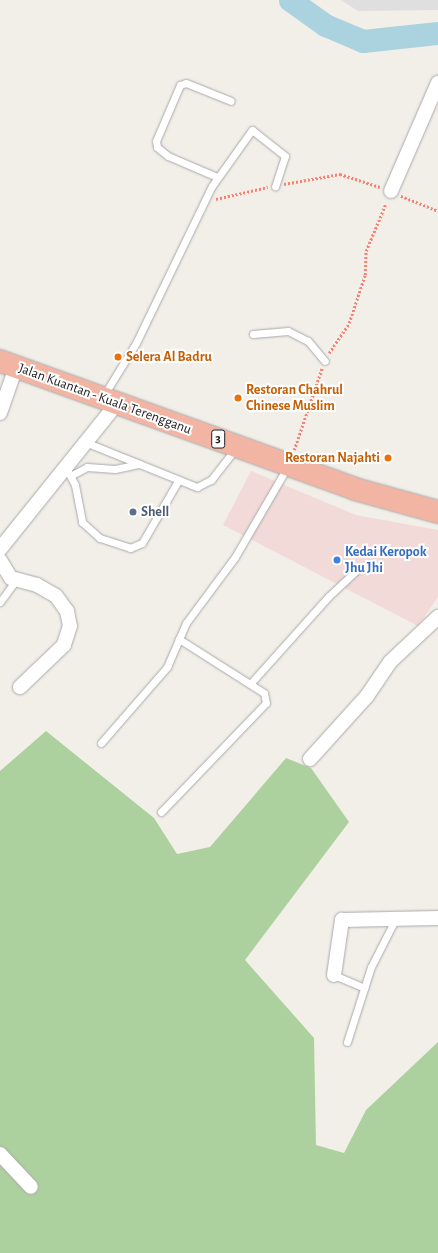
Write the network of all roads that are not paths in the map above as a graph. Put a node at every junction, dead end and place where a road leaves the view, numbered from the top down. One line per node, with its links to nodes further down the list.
1 (438, 83): 5 (street)
2 (231, 101): 3 (lane)
3 (217, 177): 4 (lane); 9 (lane)
4 (275, 186)
5 (391, 191)
6 (253, 334): 7 (lane)
7 (325, 361)
8 (8, 364): 9 (highway, Jalan Kuantan - Kuala Terengganu / 3); 10 (street)
9 (110, 399): 11 (street); 12 (highway, Jalan Kuantan - Kuala Terengganu / 3)
10 (0, 413)
11 (84, 442): 13 (lane); 15 (street)
12 (238, 447): 14 (highway, Jalan Kuantan - Kuala Terengganu / 3); 16 (lane)
13 (139, 464): 15 (lane); 16 (lane)
14 (289, 464): 17 (highway, Jalan Kuantan - Kuala Terengganu / 3); 24 (lane)
15 (68, 470): 16 (lane); 18 (street)
16 (178, 480)
17 (438, 512)
18 (0, 549)
19 (0, 560): 21 (street)
20 (359, 568): 25 (lane)
21 (16, 580): 22 (lane); 26 (street)
22 (0, 602)
23 (438, 617): 28 (street)
24 (180, 639): 25 (lane); 27 (lane)
25 (250, 684): 29 (lane)
26 (20, 687)
27 (101, 743)
28 (310, 759)
29 (161, 812)
30 (396, 917): 31 (street); 32 (street); 33 (lane)
31 (438, 918)
32 (334, 975): 33 (lane)
33 (364, 988): 34 (lane)
34 (347, 1042)
35 (0, 1154): 36 (street)
36 (31, 1187)

